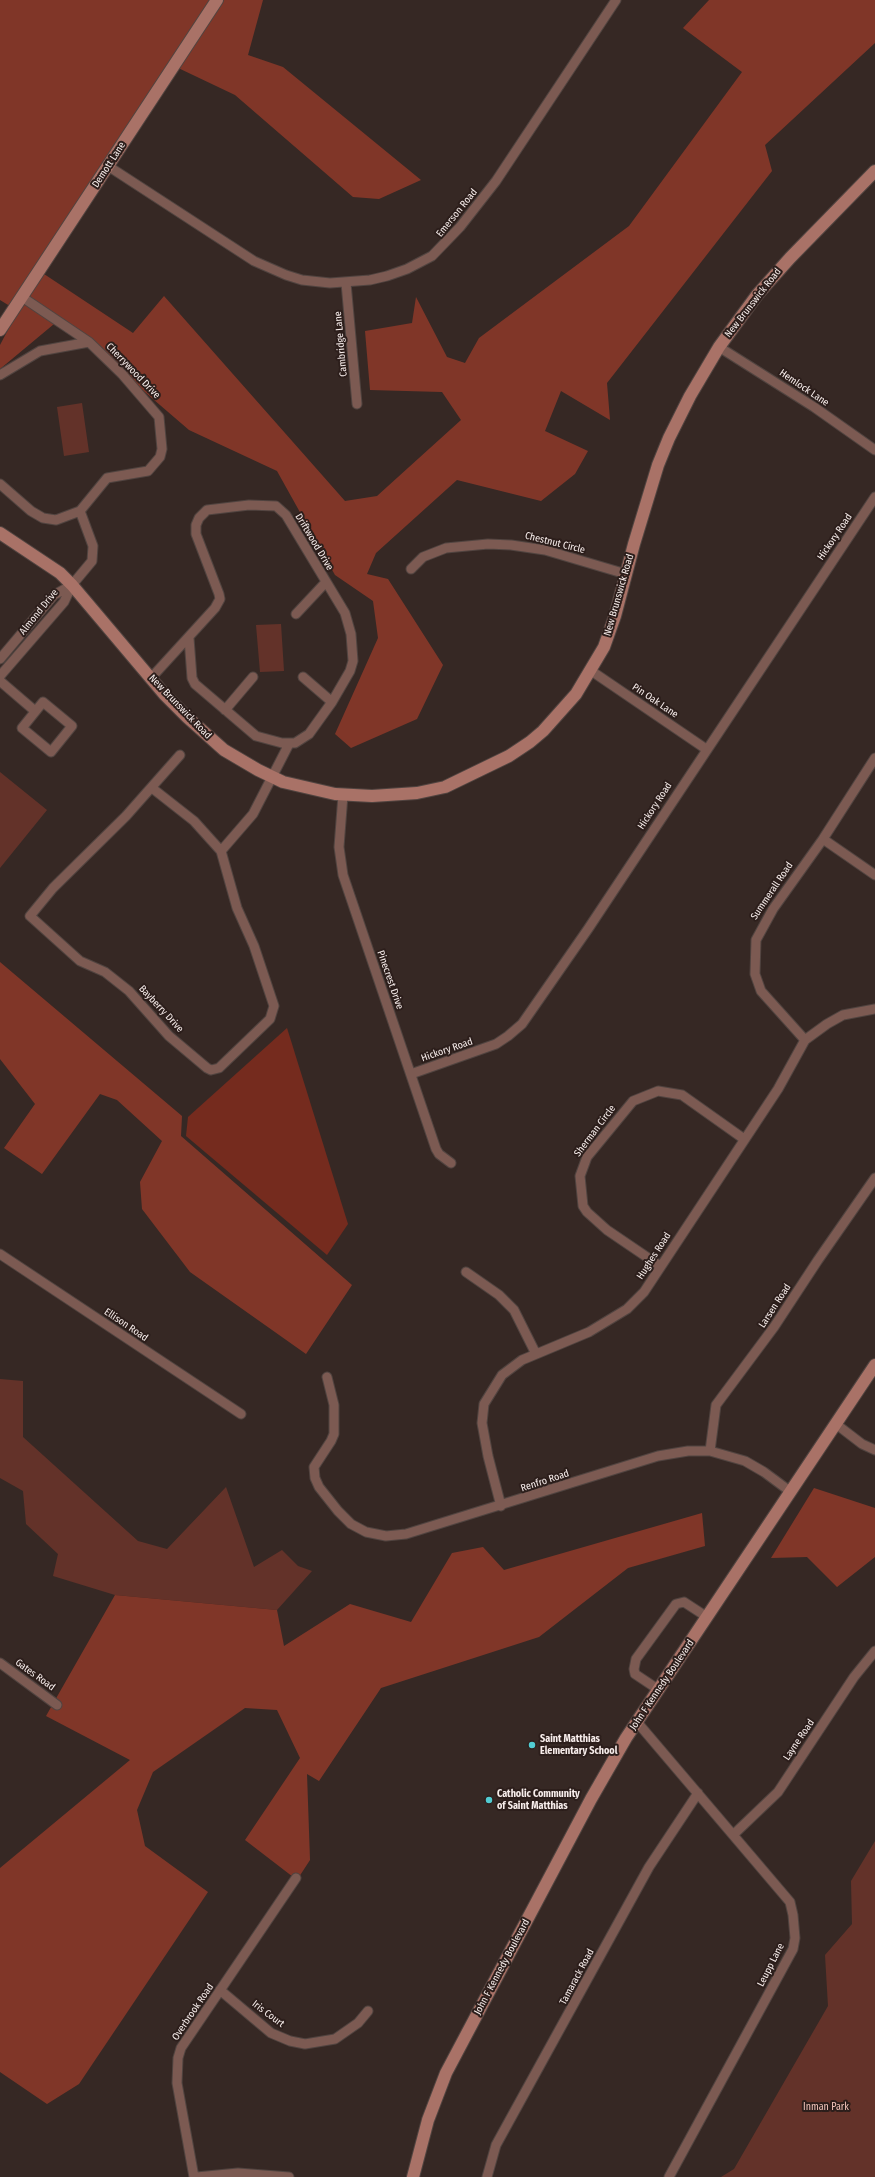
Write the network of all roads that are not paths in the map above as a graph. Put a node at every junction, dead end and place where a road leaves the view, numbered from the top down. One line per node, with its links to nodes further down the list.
1 (217, 0): 3 (street, Demott Lane)
2 (616, 0): 5 (street, Emerson Road)
3 (108, 166): 5 (street, Emerson Road); 6 (street, Demott Lane)
4 (875, 171): 9 (street, New Brunswick Road)
5 (346, 283): 11 (street, Cambridge Lane)
6 (22, 297): 7 (street, Demott Lane); 8 (street, Cherrywood Drive)
7 (0, 330)
8 (89, 342): 10 (street); 15 (street, Cherrywood Drive)
9 (719, 347): 12 (street, Hemlock Lane); 18 (street, New Brunswick Road)
10 (0, 375)
11 (357, 404)
12 (875, 450)
13 (0, 484): 15 (street)
14 (875, 497): 34 (street, Hickory Road)
15 (80, 511): 20 (street)
16 (0, 533): 20 (street, New Brunswick Road)
17 (411, 569): 18 (street, Chestnut Circle)
18 (626, 574): 24 (street, New Brunswick Road)
19 (326, 582): 21 (street); 22 (street, Driftwood Drive); 30 (street, Driftwood Drive)
20 (72, 585): 23 (street, Almond Drive); 25 (street, Almond Drive); 28 (street, New Brunswick Road)
21 (296, 614)
22 (188, 638): 28 (street, Driftwood Drive); 31 (street)
23 (0, 658)
24 (590, 670): 34 (street, Pin Oak Lane); 39 (street, New Brunswick Road)
25 (0, 676)
26 (253, 677): 31 (street)
27 (302, 677): 30 (street)
28 (151, 678): 37 (street, New Brunswick Road)
29 (0, 681): 32 (street)
30 (332, 702): 33 (street, Driftwood Drive)
31 (225, 710): 33 (street)
32 (36, 711): 32 (street)
33 (289, 744): 37 (street)
34 (706, 749): 45 (street, Hickory Road)
35 (180, 755): 38 (street)
36 (875, 758): 40 (street, Summerall Road)
37 (272, 776): 39 (street, New Brunswick Road); 41 (street)
38 (152, 788): 41 (street, Bayberry Drive); 41 (street, Bayberry Drive)
39 (343, 794): 45 (street, Pinecrest Drive)
40 (822, 839): 42 (street); 44 (street, Summerall Road)
41 (221, 851)
42 (875, 875)
43 (875, 1009): 44 (street, Hughes Road)
44 (805, 1040): 46 (street, Hughes Road)
45 (411, 1074): 47 (street, Pinecrest Drive)
46 (744, 1138): 50 (street, Hughes Road); 50 (street, Sherman Circle)
47 (452, 1163)
48 (875, 1178): 58 (street, Larsen Road)
49 (0, 1254): 55 (street, Ellison Road)
50 (660, 1266): 52 (street, Hughes Road)
51 (466, 1272): 52 (street)
52 (536, 1354): 60 (street, Hughes Road)
53 (875, 1365): 56 (street, John F Kennedy Boulevard)
54 (327, 1377): 60 (street, Renfro Road)
55 (241, 1414)
56 (836, 1424): 57 (street); 59 (street, John F Kennedy Boulevard)
57 (875, 1450)
58 (710, 1451): 59 (street, Renfro Road); 60 (street, Renfro Road)
59 (791, 1492): 61 (street, John F Kennedy Boulevard)
60 (502, 1506)
61 (707, 1617): 64 (street, John F Kennedy Boulevard); 64 (street)
62 (875, 1651): 68 (street, Layne Road)
63 (0, 1663): 65 (street, Gates Road)
64 (659, 1690): 66 (street, John F Kennedy Boulevard)
65 (57, 1704)
66 (637, 1722): 67 (street, Leupp Lane); 75 (street, John F Kennedy Boulevard)
67 (698, 1793): 68 (street, Leupp Lane); 76 (street, Tamarack Road)
68 (733, 1835): 77 (street, Leupp Lane)
69 (296, 1878): 70 (street, Overbrook Road)
70 (220, 1990): 71 (street, Iris Court); 72 (street, Overbrook Road)
71 (368, 2011)
72 (194, 2177)
73 (197, 2177): 74 (street)
74 (289, 2177)
75 (414, 2177)
76 (487, 2177)
77 (669, 2177)

